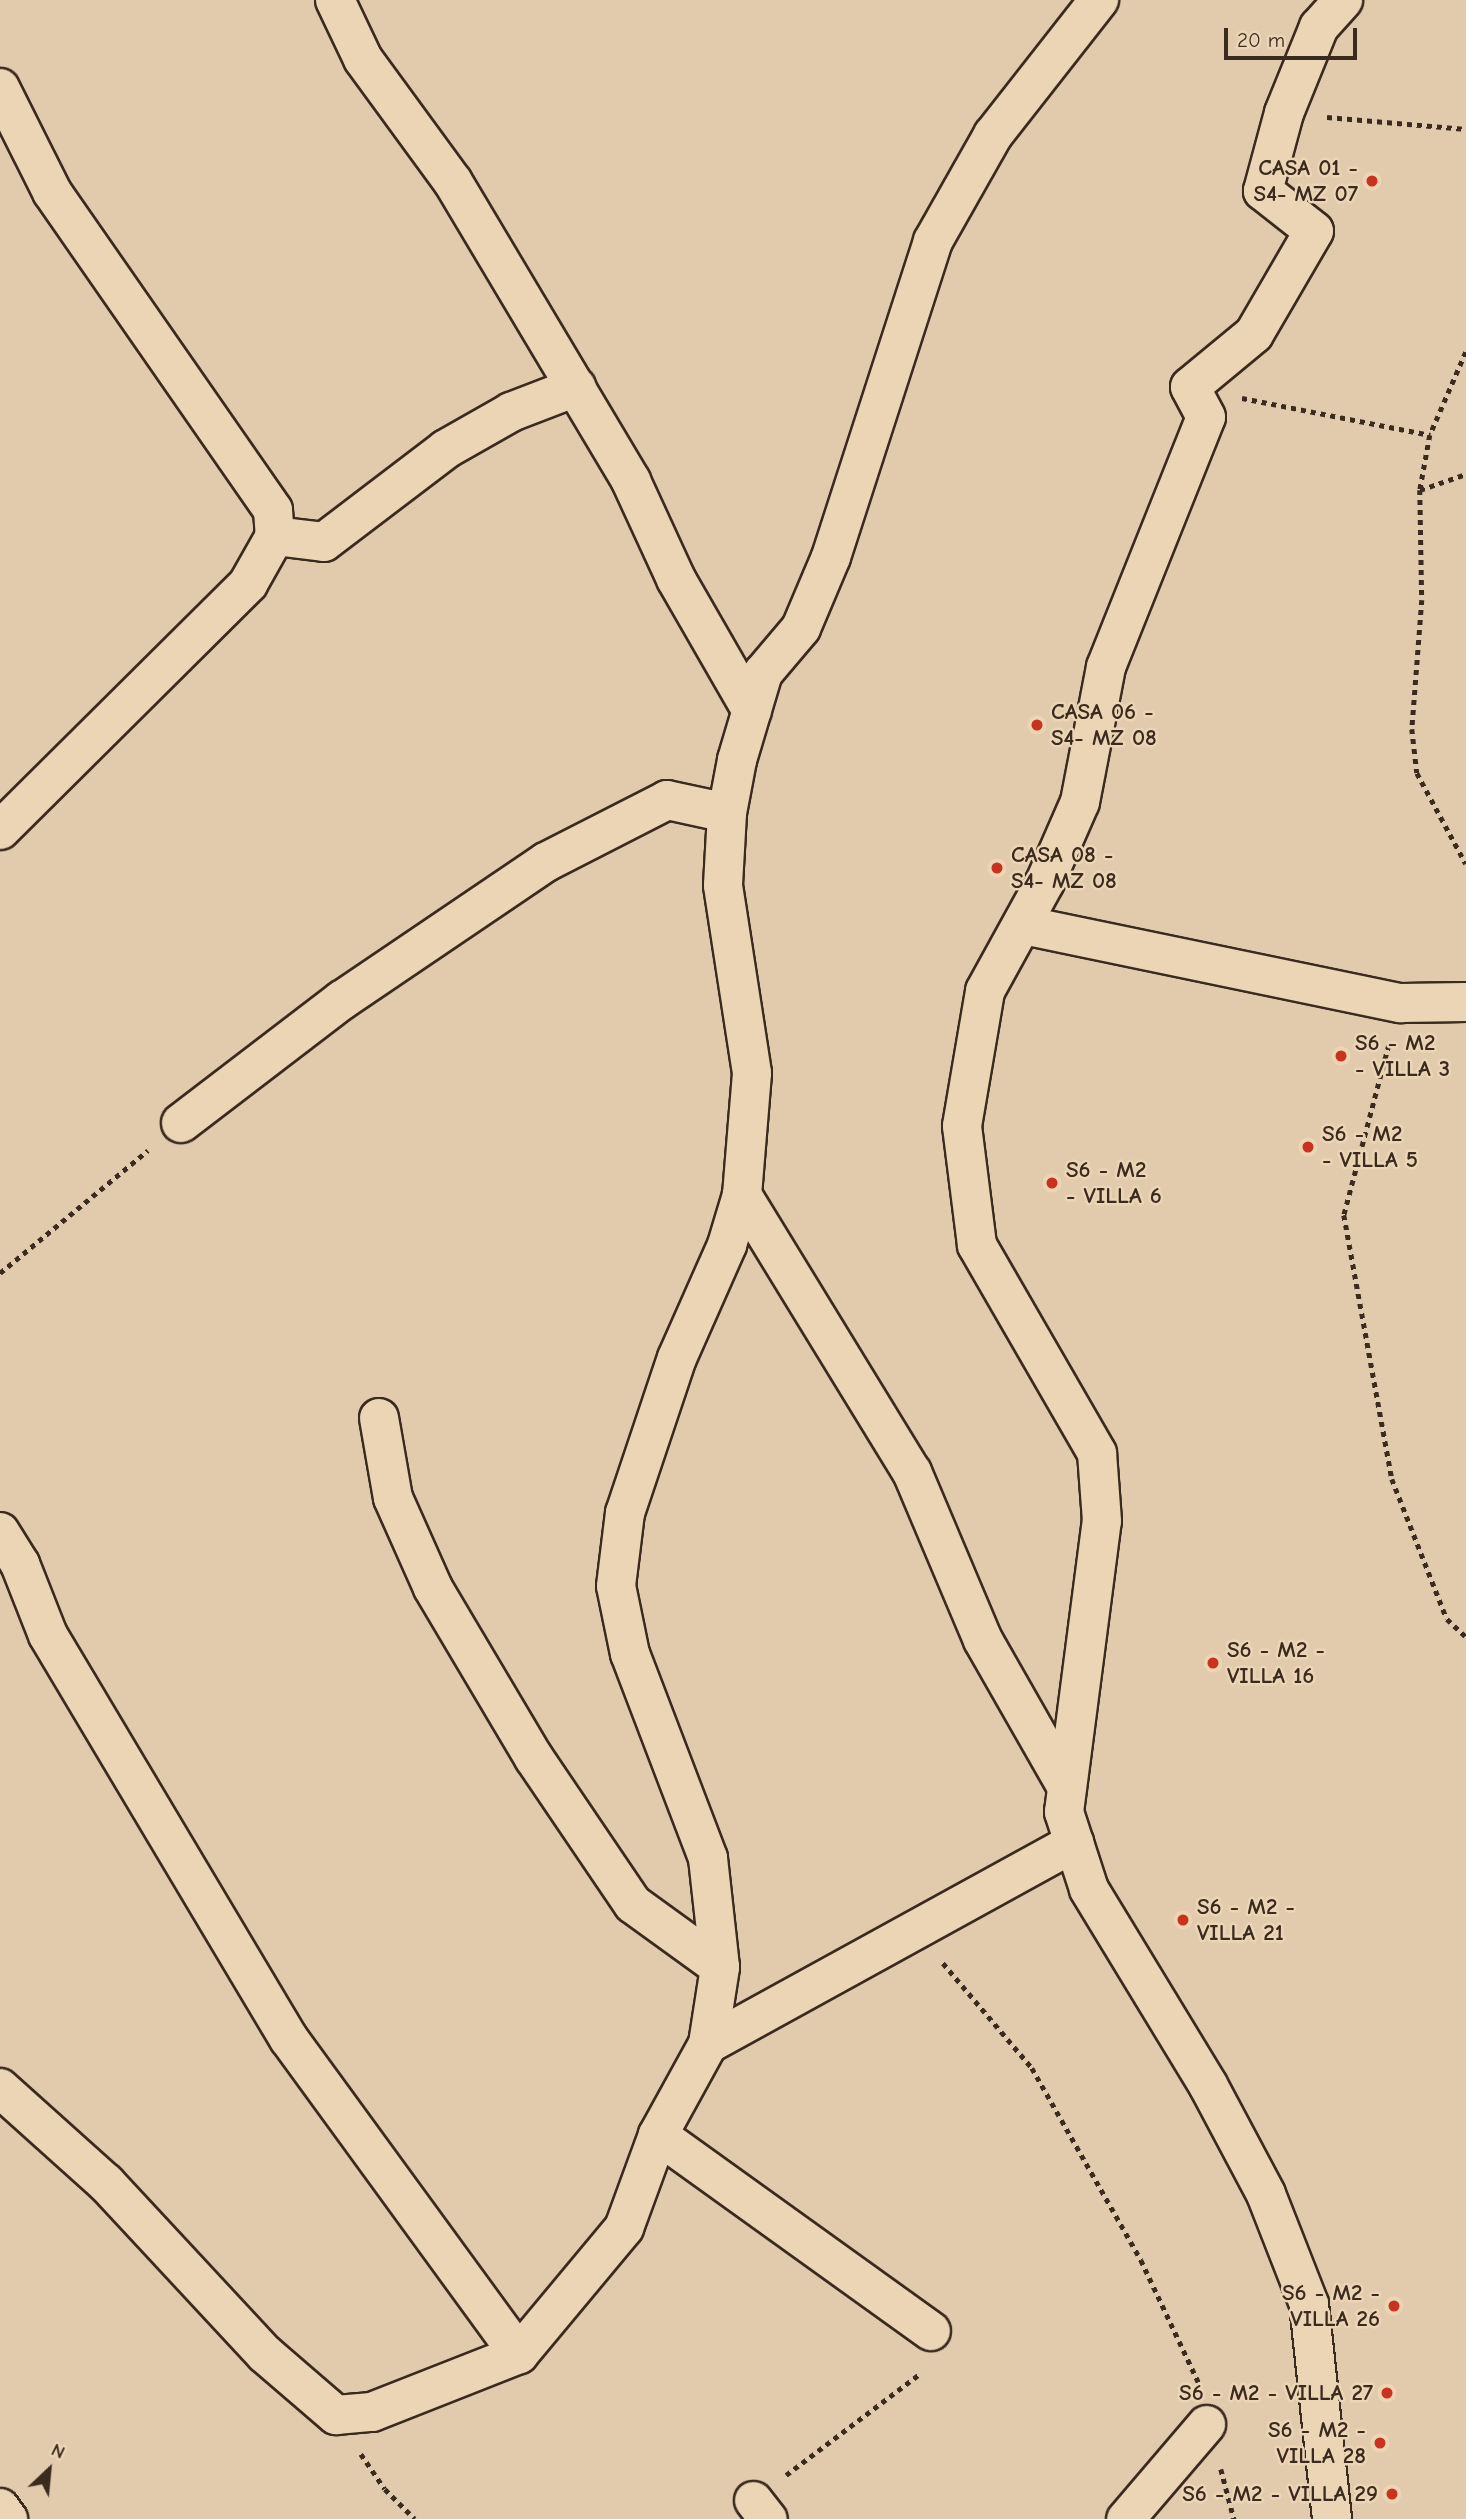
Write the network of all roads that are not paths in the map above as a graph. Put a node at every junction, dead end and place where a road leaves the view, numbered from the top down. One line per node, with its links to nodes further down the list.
1 (335, 0): 5 (street)
2 (1099, 0): 7 (street)
3 (1343, 0): 10 (street)
4 (0, 88): 6 (street)
5 (576, 387): 6 (street); 7 (street)
6 (275, 536): 9 (street)
7 (752, 711): 8 (street)
8 (727, 813): 12 (street); 13 (street)
9 (0, 830)
10 (1023, 925): 11 (street); 16 (street)
11 (1466, 1002)
12 (181, 1122)
13 (741, 1195): 16 (street); 18 (street)
14 (379, 1418): 18 (street)
15 (0, 1532): 23 (street)
16 (1067, 1787): 17 (street)
17 (1074, 1843): 19 (street); 28 (street)
18 (720, 1966): 19 (street)
19 (708, 2044): 21 (street)
20 (0, 2088): 23 (street)
21 (658, 2135): 22 (street); 23 (street)
22 (931, 2331)
23 (519, 2354)
24 (1206, 2424): 27 (street)
25 (0, 2508): 26 (street)
26 (8, 2519)
27 (1125, 2519)
28 (1332, 2519)

